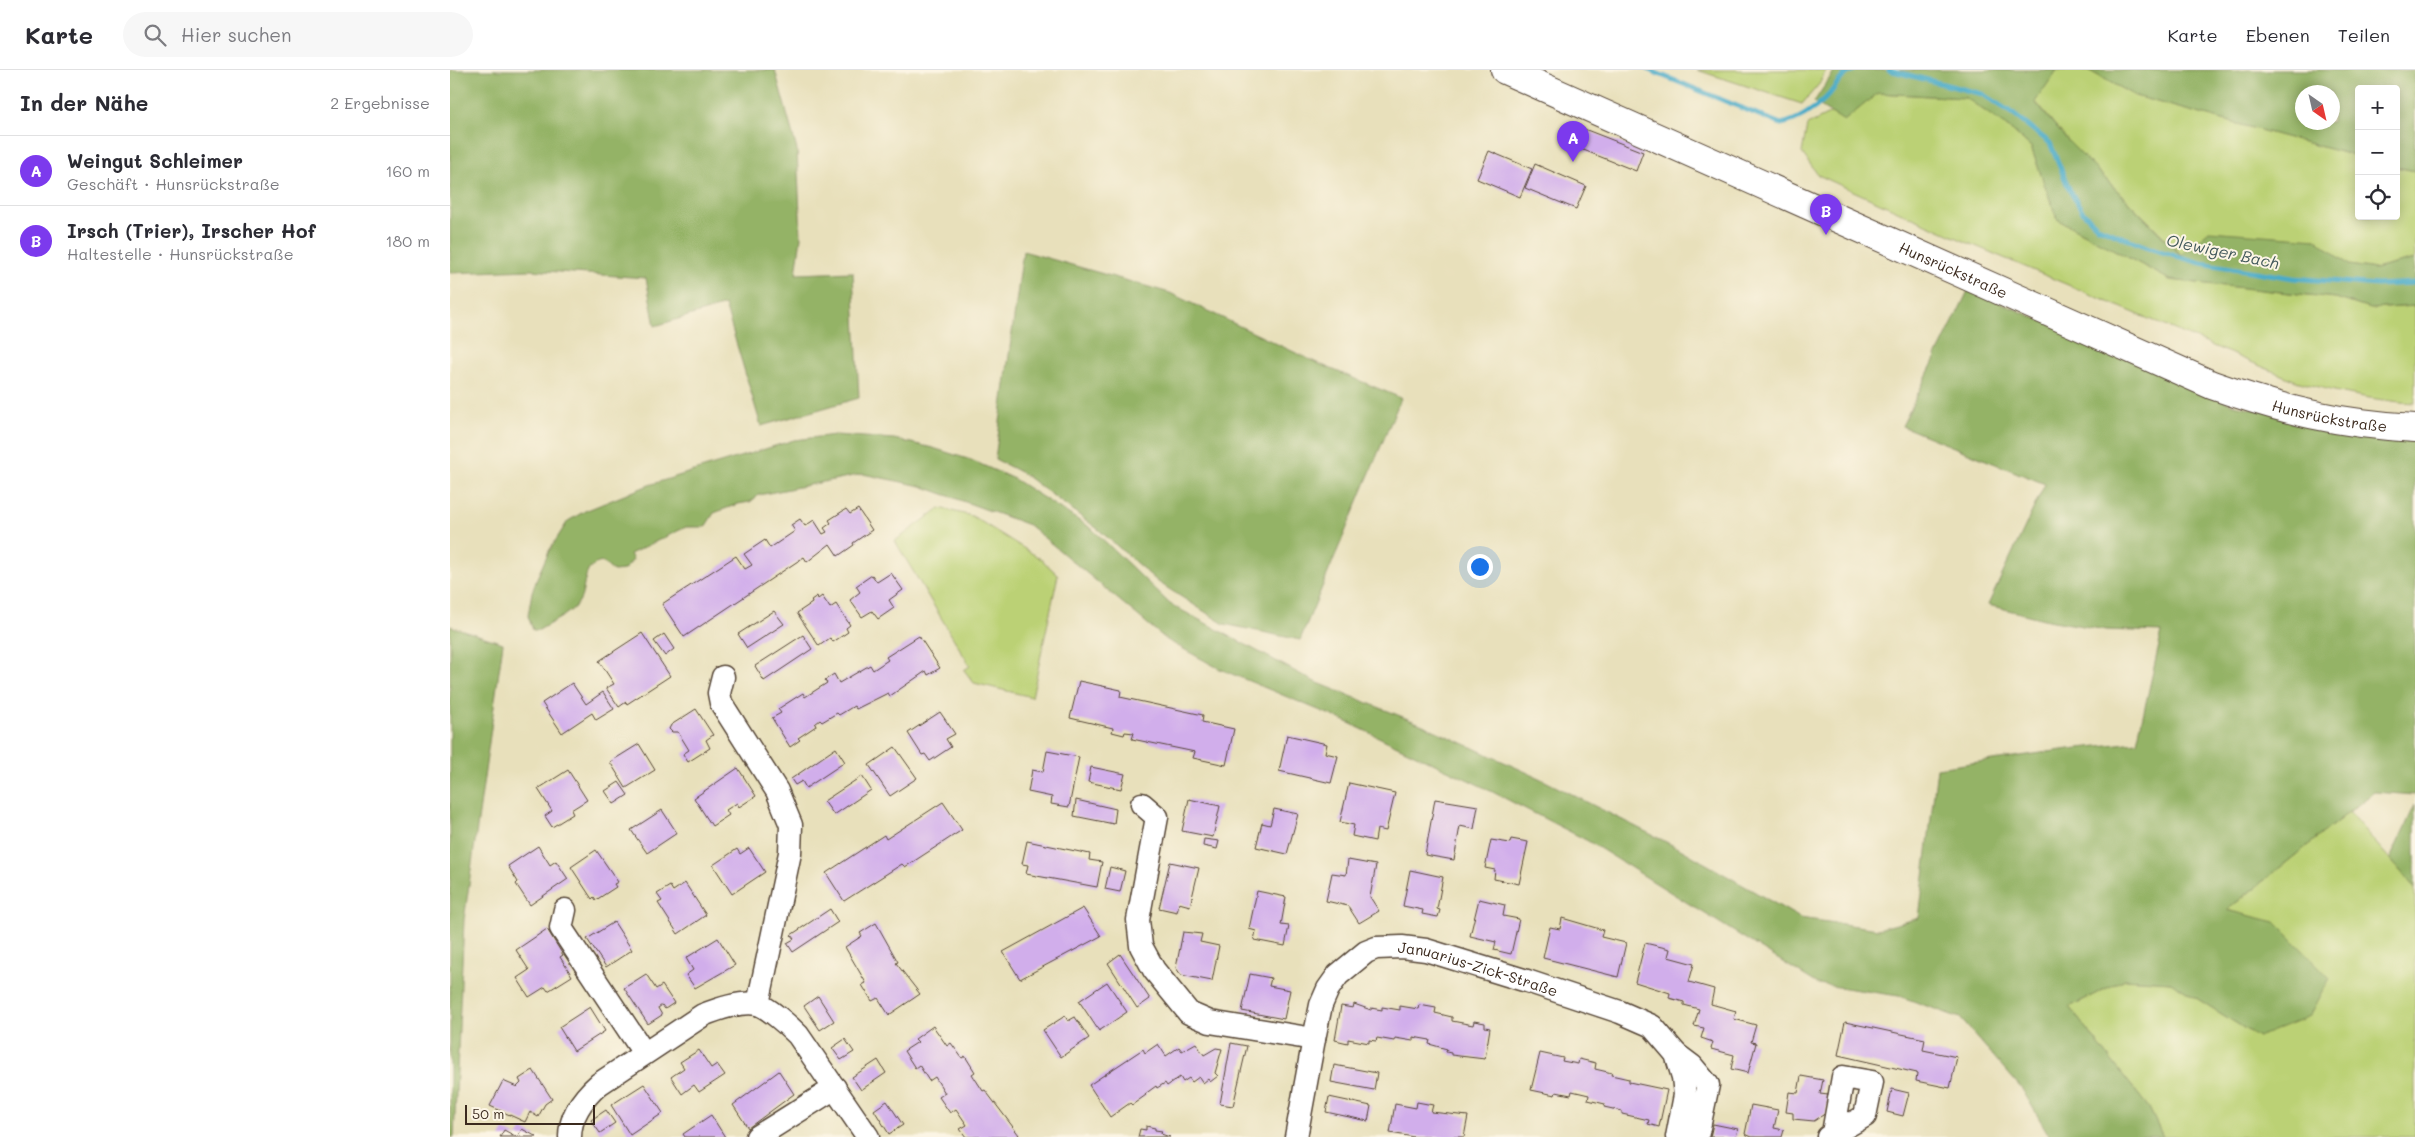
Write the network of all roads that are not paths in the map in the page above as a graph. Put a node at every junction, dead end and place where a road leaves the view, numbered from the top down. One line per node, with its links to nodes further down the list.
1 (1505, 70): 2 (main road, Hunsrückstraße)
2 (2415, 428)
3 (723, 677): 6 (street)
4 (1142, 804): 7 (street)
5 (565, 910): 8 (street)
6 (758, 1004): 8 (street); 10 (street)
7 (1314, 1039): 9 (street, Januarius-Zick-Straße); 14 (street, Januarius-Zick-Straße)
8 (644, 1053): 11 (street)
9 (1676, 1054): 15 (street, Januarius-Zick-Straße); 16 (street, Januarius-Zick-Straße)
10 (835, 1088): 12 (street); 13 (street)
11 (570, 1137)
12 (757, 1137)
13 (868, 1137)
14 (1296, 1137)
15 (1676, 1137)
16 (1697, 1137)

